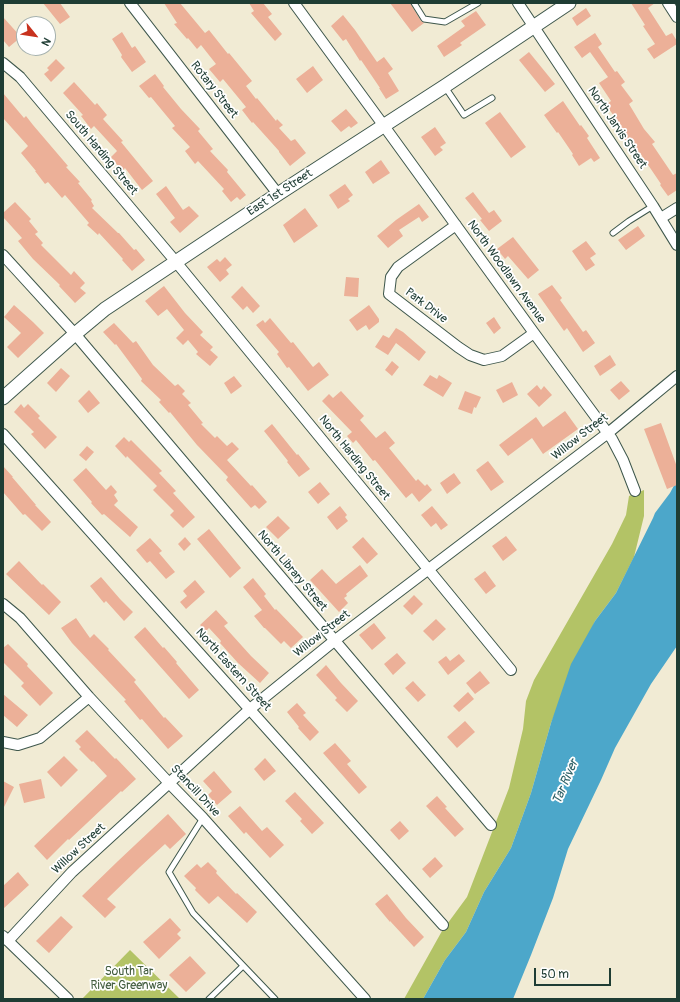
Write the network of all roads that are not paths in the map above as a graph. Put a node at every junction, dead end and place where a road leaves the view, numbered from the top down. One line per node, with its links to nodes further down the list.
1 (130, 3): 14 (street, Rotary Street)
2 (294, 3): 13 (street, North Woodlawn Avenue)
3 (414, 3): 4 (lane)
4 (478, 3)
5 (518, 3): 9 (street, North Jarvis Street)
6 (569, 3): 9 (street, East 1st Street)
7 (668, 3): 8 (street)
8 (677, 17)
9 (533, 27): 11 (street, East 1st Street); 15 (street, North Jarvis Street)
10 (3, 63): 22 (street, South Harding Street)
11 (445, 86): 12 (lane); 13 (street, East 1st Street)
12 (492, 98)
13 (384, 126): 14 (street, East 1st Street); 18 (street, North Woodlawn Avenue)
14 (278, 194): 22 (street, East 1st Street)
15 (653, 206): 17 (street, North Jarvis Street); 19 (lane)
16 (677, 208): 17 (street)
17 (661, 218): 20 (street, North Jarvis Street)
18 (456, 225): 23 (street, North Woodlawn Avenue); 23 (street, Park Drive)
19 (613, 233)
20 (677, 245)
21 (3, 255): 24 (street, North Library Street)
22 (176, 262): 24 (street, East 1st Street); 30 (street, North Harding Street)
23 (534, 333): 27 (street, North Woodlawn Avenue)
24 (75, 334): 26 (street, East 1st Street); 32 (street, North Library Street)
25 (677, 376): 27 (street, Willow Street)
26 (3, 398)
27 (608, 433): 29 (street, North Woodlawn Avenue); 30 (street, Willow Street)
28 (3, 434): 35 (street, North Eastern Street)
29 (635, 491)
30 (428, 569): 32 (street, Willow Street); 33 (street, North Harding Street)
31 (3, 604): 34 (street, Stancill Drive)
32 (334, 641): 35 (street, Willow Street); 39 (street, North Library Street)
33 (511, 670)
34 (89, 697): 36 (street); 37 (street, Stancill Drive)
35 (250, 709): 37 (street, Willow Street); 40 (street, North Eastern Street)
36 (3, 742)
37 (170, 784): 38 (street, Stancill Drive); 41 (street, Willow Street)
38 (203, 818): 42 (lane); 46 (street, Stancill Drive)
39 (490, 824)
40 (443, 925)
41 (5, 938): 43 (street)
42 (243, 966): 44 (lane); 45 (lane)
43 (63, 997)
44 (209, 999)
45 (275, 999)
46 (365, 999)

